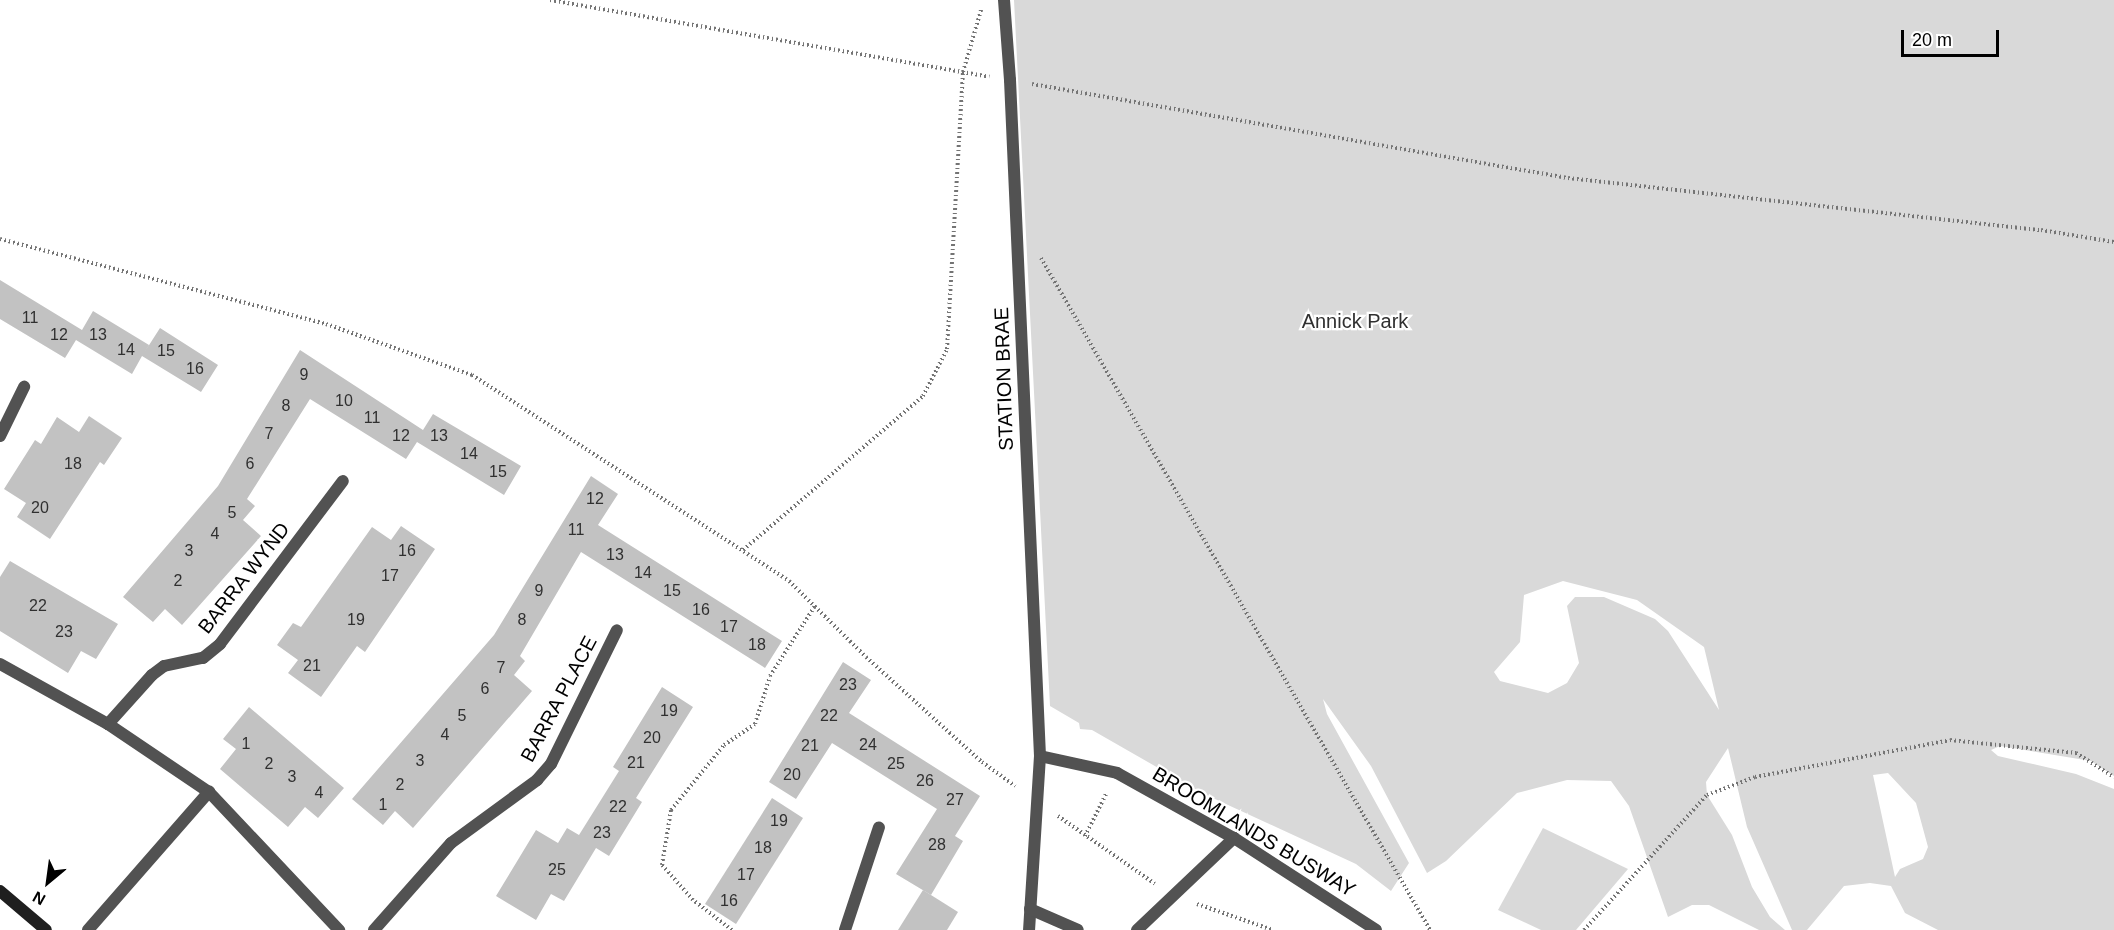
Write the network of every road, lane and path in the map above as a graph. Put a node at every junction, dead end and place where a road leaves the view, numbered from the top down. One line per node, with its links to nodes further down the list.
1 (550, 0): 4 (path)
2 (986, 0): 4 (path)
3 (1004, 0): 5 (street, STATION BRAE)
4 (963, 72): 5 (path); 12 (path)
5 (1010, 80): 6 (street, STATION BRAE); 8 (path)
6 (1016, 215): 17 (street, STATION BRAE); 39 (path)
7 (0, 239): 12 (path)
8 (2114, 242)
9 (24, 387): 10 (street)
10 (0, 435)
11 (343, 482): 16 (street, BARRA WYND)
12 (742, 550): 13 (path)
13 (815, 606): 21 (path); 32 (path)
14 (617, 630): 31 (street, BARRA PLACE)
15 (0, 664): 16 (street)
16 (108, 724): 20 (street)
17 (1040, 756): 18 (street, BROOMLANDS BUSWAY); 21 (street, STATION BRAE)
18 (1117, 773): 23 (path); 24 (street, BROOMLANDS BUSWAY)
19 (2114, 777): 40 (path)
20 (208, 792): 29 (street); 30 (street)
21 (1037, 801): 23 (path); 27 (street, STATION BRAE)
22 (879, 827): 33 (street)
23 (1085, 836): 26 (path)
24 (1234, 838): 26 (street); 38 (street, BROOMLANDS BUSWAY)
25 (0, 891): 28 (street)
26 (1176, 897): 36 (street); 37 (path)
27 (1030, 909): 34 (street, STATION BRAE); 35 (street)
28 (46, 930)
29 (88, 930)
30 (339, 930)
31 (374, 930)
32 (732, 930)
33 (845, 930)
34 (1029, 930)
35 (1078, 930)
36 (1137, 930)
37 (1273, 930)
38 (1376, 930)
39 (1430, 930)
40 (1584, 930)

